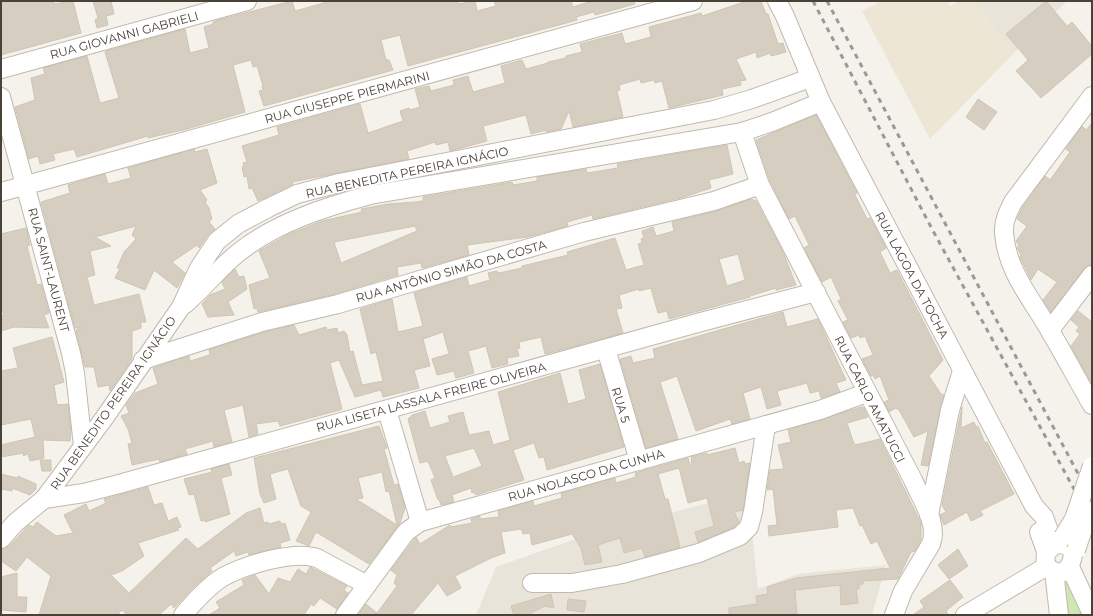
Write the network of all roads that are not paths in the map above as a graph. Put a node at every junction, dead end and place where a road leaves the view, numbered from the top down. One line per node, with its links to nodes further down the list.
1 (247, 1): 4 (street, RUA GIOVANNI GABRIELI)
2 (694, 1): 11 (street, RUA GIUSEPPE PIERMARINI)
3 (777, 1): 5 (street, RUA LAGOA DA TOCHA)
4 (1, 69)
5 (810, 78): 8 (street, RUA LAGOA DA TOCHA); 15 (street, RUA BENEDITA PEREIRA IGNÁCIO)
6 (1092, 96): 16 (street)
7 (1, 97): 11 (street, RUA SAINT-LAURENT)
8 (821, 102): 9 (street, RUA BENEDITA PEREIRA IGNÁCIO); 19 (street, RUA LAGOA DA TOCHA)
9 (742, 132): 10 (street, RUA CARLO AMATUCCI); 15 (street, RUA BENEDITA PEREIRA IGNÁCIO)
10 (760, 185): 14 (street, RUA CARLO AMATUCCI); 18 (street, RUA ANTÔNIO SIMÃO DA COSTA)
11 (25, 186): 12 (street, RUA GIUSEPPE PIERMARINI); 24 (street, RUA SAINT-LAURENT)
12 (1, 192)
13 (1092, 275): 16 (street)
14 (816, 292): 17 (street, RUA LISETA LASSALA FREIRE OLIVEIRA); 20 (street, RUA CARLO AMATUCCI)
15 (181, 307): 18 (street, RUA BENEDITO PEREIRA IGNÁCIO)
16 (1050, 330): 21 (street)
17 (606, 349): 22 (street, RUA LISETA LASSALA FREIRE OLIVEIRA); 25 (street, RUA 5)
18 (143, 360): 24 (street, RUA BENEDITO PEREIRA IGNÁCIO)
19 (962, 371): 29 (street); 32 (street, RUA LAGOA DA TOCHA)
20 (866, 393): 23 (street, RUA NOLASCO DA CUNHA); 29 (street, RUA CARLO AMATUCCI)
21 (1092, 406)
22 (387, 410): 27 (street, RUA LISETA LASSALA FREIRE OLIVEIRA); 30 (street)
23 (766, 425): 25 (street, RUA NOLASCO DA CUNHA); 33 (street)
24 (83, 446): 27 (street, RUA BENEDITO PEREIRA IGNÁCIO)
25 (639, 461): 30 (street, RUA NOLASCO DA CUNHA)
26 (1092, 466): 32 (street, bridge)
27 (44, 499): 31 (street, RUA BENEDITO PEREIRA IGNÁCIO)
28 (1092, 501): 32 (street, bridge)
29 (929, 515): 38 (street, RUA CARLO AMATUCCI)
30 (420, 522): 34 (street, RUA NOLASCO DA CUNHA)
31 (1, 539)
32 (1060, 555): 35 (street); 39 (street); 40 (street)
33 (532, 583)
34 (367, 585): 36 (street); 37 (street, RUA NOLASCO DA CUNHA)
35 (1092, 614)
36 (183, 615)
37 (345, 615)
38 (894, 615)
39 (965, 615)
40 (1059, 615)

